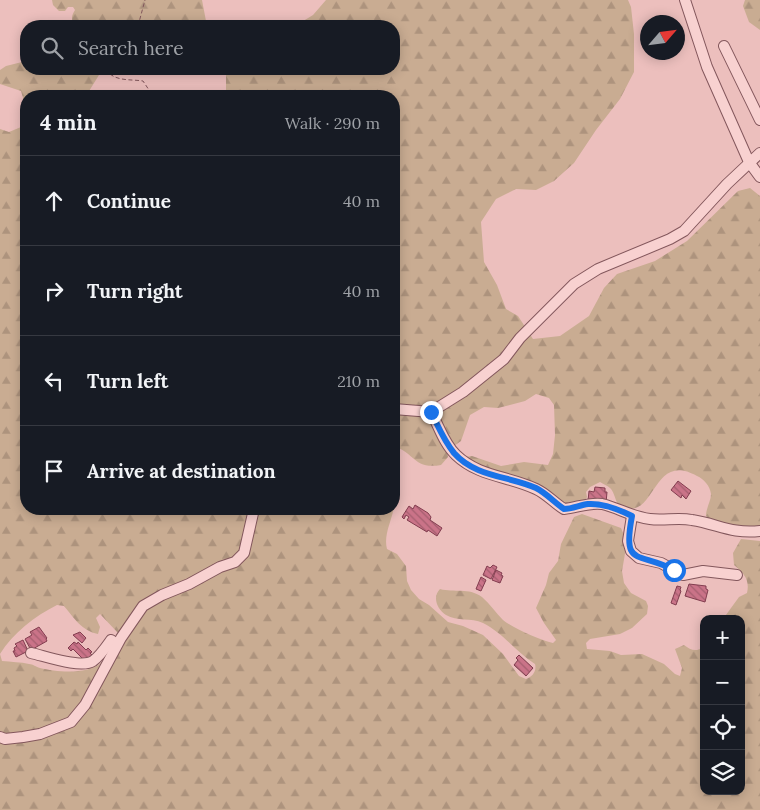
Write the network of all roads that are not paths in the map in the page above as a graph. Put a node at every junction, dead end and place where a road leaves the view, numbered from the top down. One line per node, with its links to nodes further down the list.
1 (685, 0): 5 (street)
2 (724, 46): 3 (street)
3 (760, 120)
4 (760, 152): 5 (street)
5 (749, 162): 6 (street); 8 (street)
6 (760, 177)
7 (400, 409): 8 (street)
8 (431, 412): 10 (street)
9 (253, 515): 13 (street)
10 (632, 516): 11 (street); 12 (street)
11 (760, 531)
12 (738, 575)
13 (117, 644): 14 (street); 15 (street)
14 (31, 652)
15 (0, 737)

